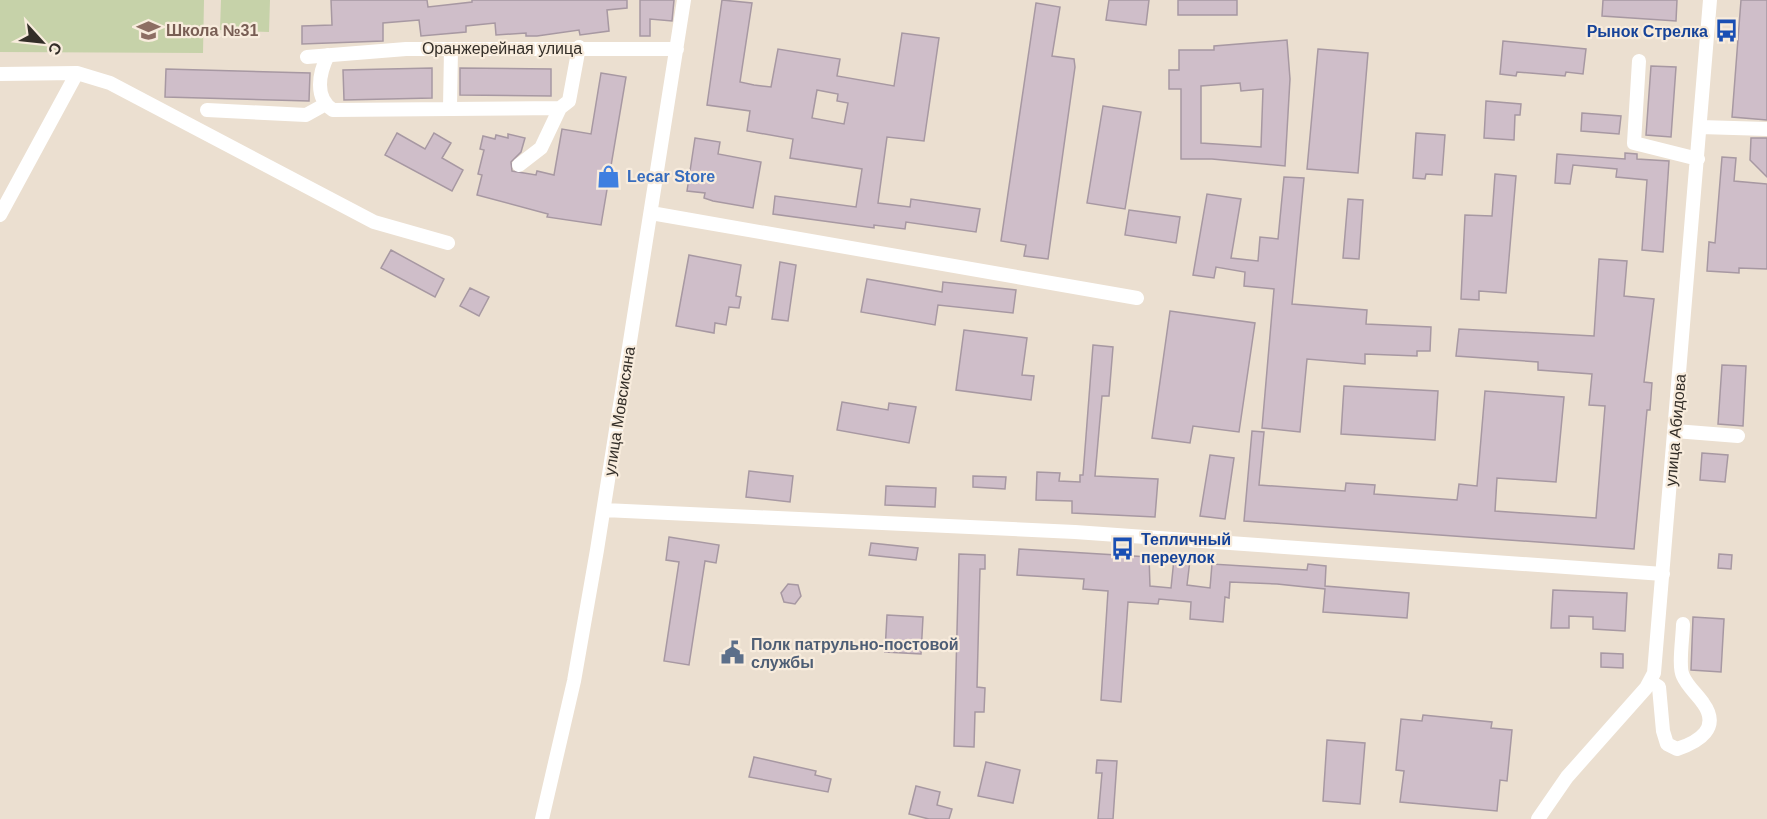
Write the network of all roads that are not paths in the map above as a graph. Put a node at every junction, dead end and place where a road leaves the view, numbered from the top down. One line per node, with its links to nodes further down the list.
1 (684, 0): 5 (street, улица Мовсисяна)
2 (1710, 0): 15 (street, улица Абидова)
3 (579, 47): 4 (street, Оранжерейная улица); 5 (street, Оранжерейная улица); 13 (street)
4 (451, 49): 6 (street, Оранжерейная улица); 12 (street)
5 (677, 49): 19 (street, улица Мовсисяна)
6 (328, 55): 7 (street, Оранжерейная улица); 11 (street)
7 (307, 57)
8 (1639, 61): 17 (street)
9 (0, 74): 10 (street)
10 (77, 74): 20 (street); 21 (street)
11 (324, 105): 12 (street); 14 (street)
12 (450, 107): 13 (street)
13 (560, 108): 18 (street)
14 (207, 110)
15 (1700, 127): 16 (street); 17 (street, улица Абидова)
16 (1767, 129)
17 (1698, 159): 23 (street, улица Абидова)
18 (519, 165)
19 (651, 213): 22 (street); 25 (street, улица Мовсисяна)
20 (0, 215)
21 (448, 243)
22 (1137, 298)
23 (1675, 431): 24 (street); 26 (street, улица Абидова)
24 (1738, 436)
25 (604, 510): 26 (street); 29 (street, улица Мовсисяна)
26 (1663, 574): 28 (street, улица Абидова)
27 (1683, 624): 28 (street)
28 (1651, 682): 30 (street)
29 (542, 819)
30 (1539, 819)

